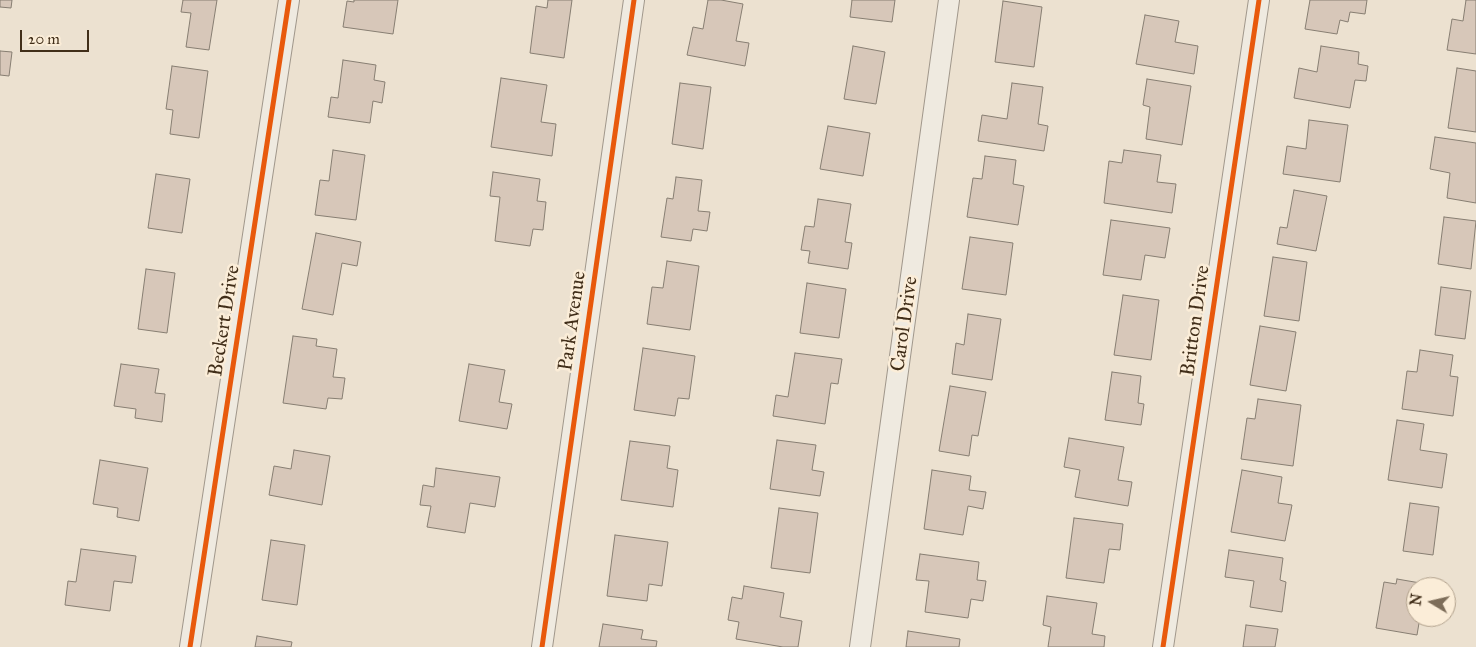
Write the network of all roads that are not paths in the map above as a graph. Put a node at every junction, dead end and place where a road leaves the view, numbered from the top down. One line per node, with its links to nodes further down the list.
1 (288, 0): 5 (street, Beckert Drive)
2 (634, 0): 6 (street, Park Avenue)
3 (949, 0): 7 (street, Carol Drive)
4 (1259, 0): 8 (street, Britton Drive)
5 (190, 647)
6 (542, 647)
7 (860, 647)
8 (1163, 647)

